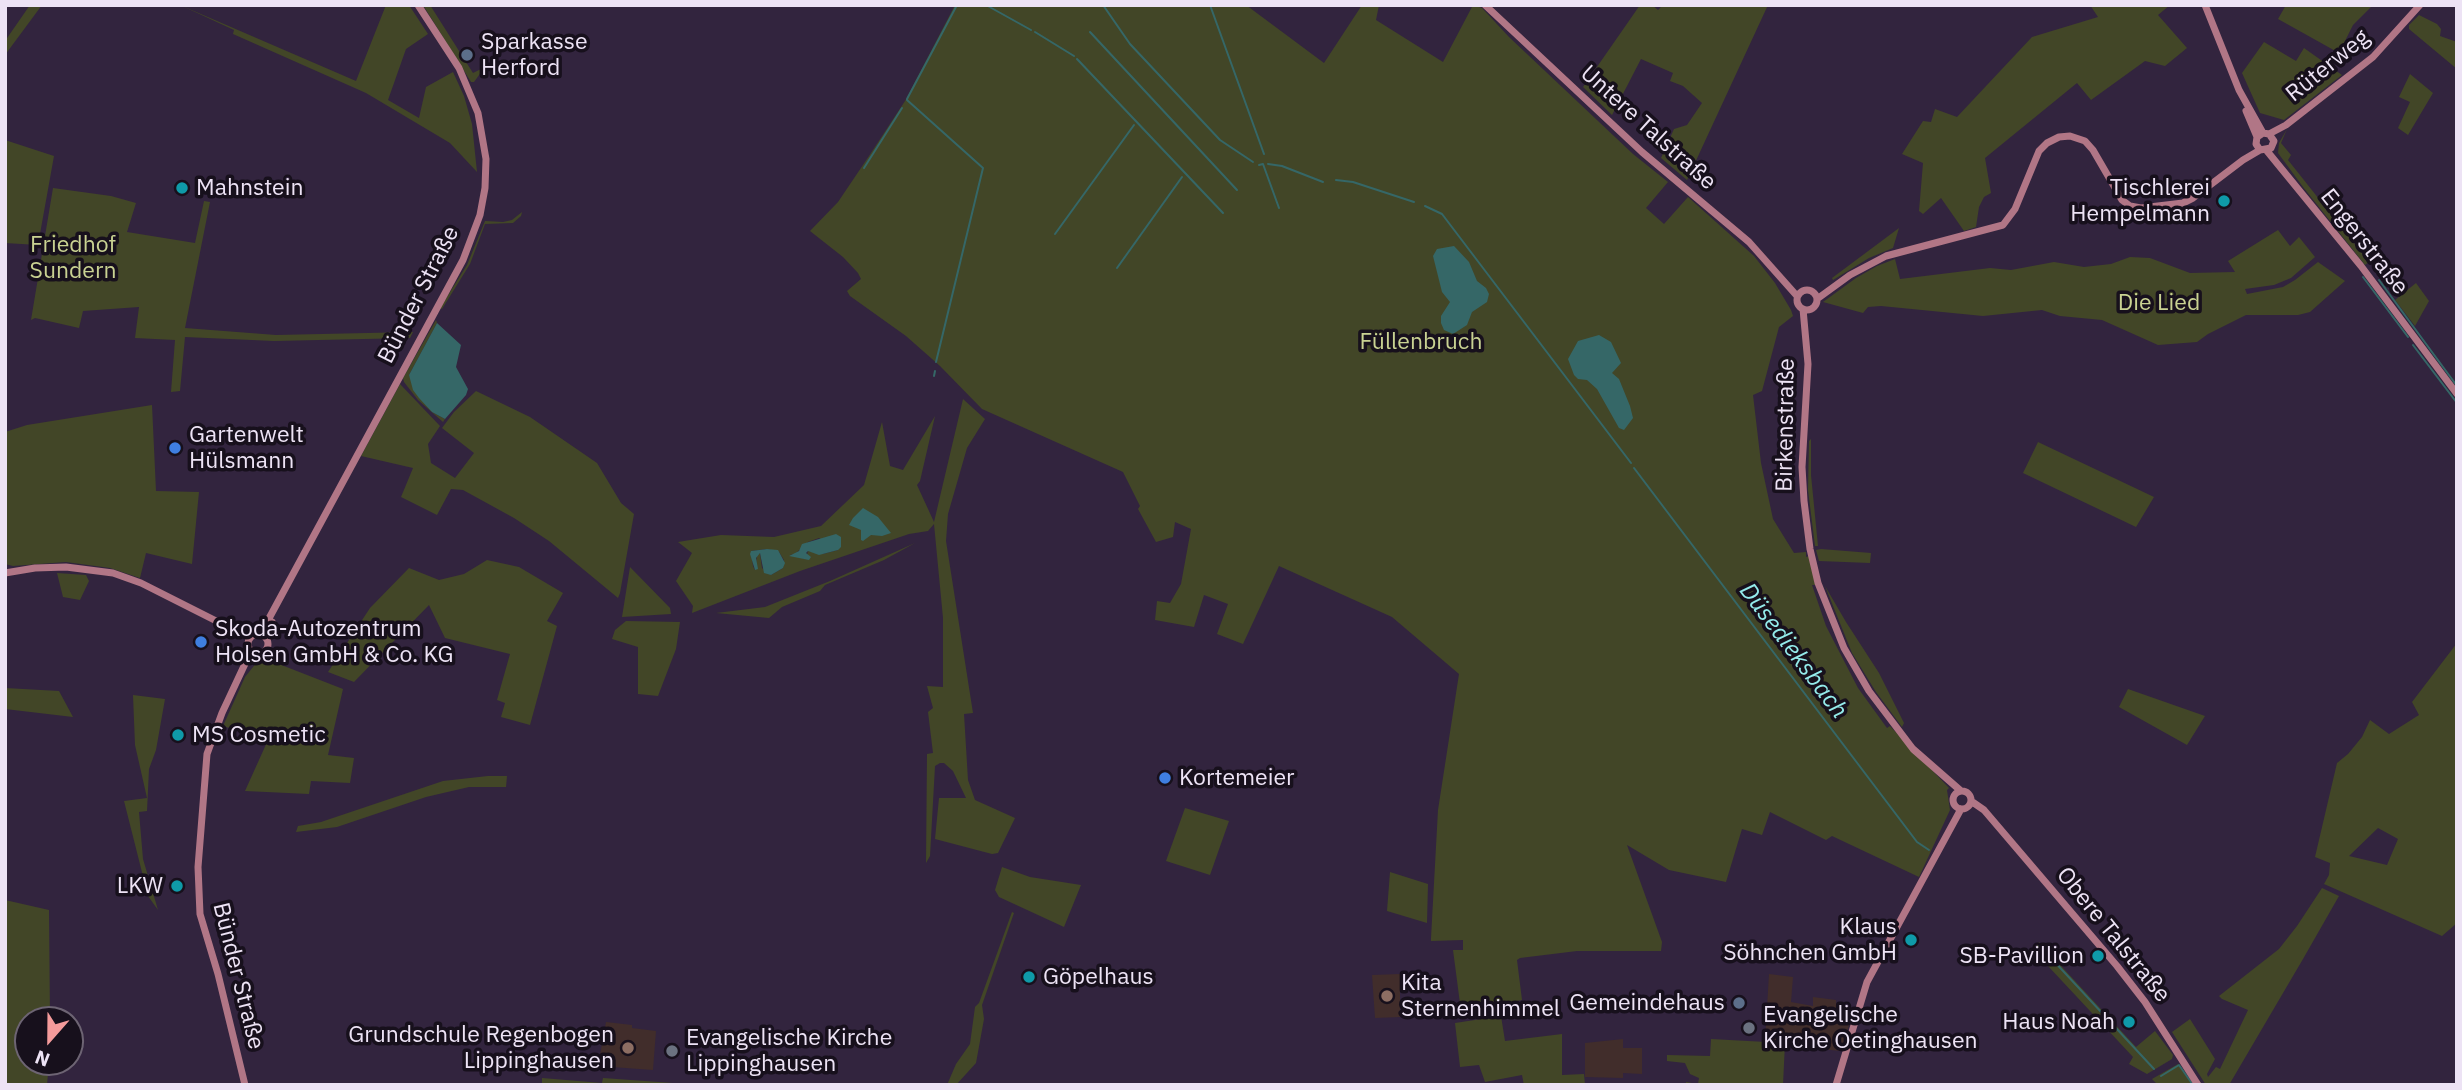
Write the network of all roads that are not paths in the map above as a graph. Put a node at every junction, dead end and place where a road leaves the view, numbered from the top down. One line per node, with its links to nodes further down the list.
1 (418, 5): 11 (street, Bünder Straße)
2 (1485, 5): 6 (street, Untere Talstraße)
3 (2205, 5): 5 (street, Engerstraße)
4 (2420, 5): 5 (street, Rüterweg)
5 (2265, 142): 7 (street); 9 (street, Engerstraße)
6 (1799, 294): 7 (street); 8 (street)
7 (1816, 296): 8 (street)
8 (1807, 310): 13 (street, Birkenstraße)
9 (2457, 394)
10 (5, 573): 12 (street)
11 (262, 636): 12 (street); 12 (street, Bünder Straße)
12 (251, 647): 15 (street, Bünder Straße)
13 (1957, 794): 14 (street); 14 (street, Obere Talstraße)
14 (1964, 805): 16 (street); 17 (street, Obere Talstraße)
15 (245, 1085)
16 (1836, 1085)
17 (2198, 1085)

